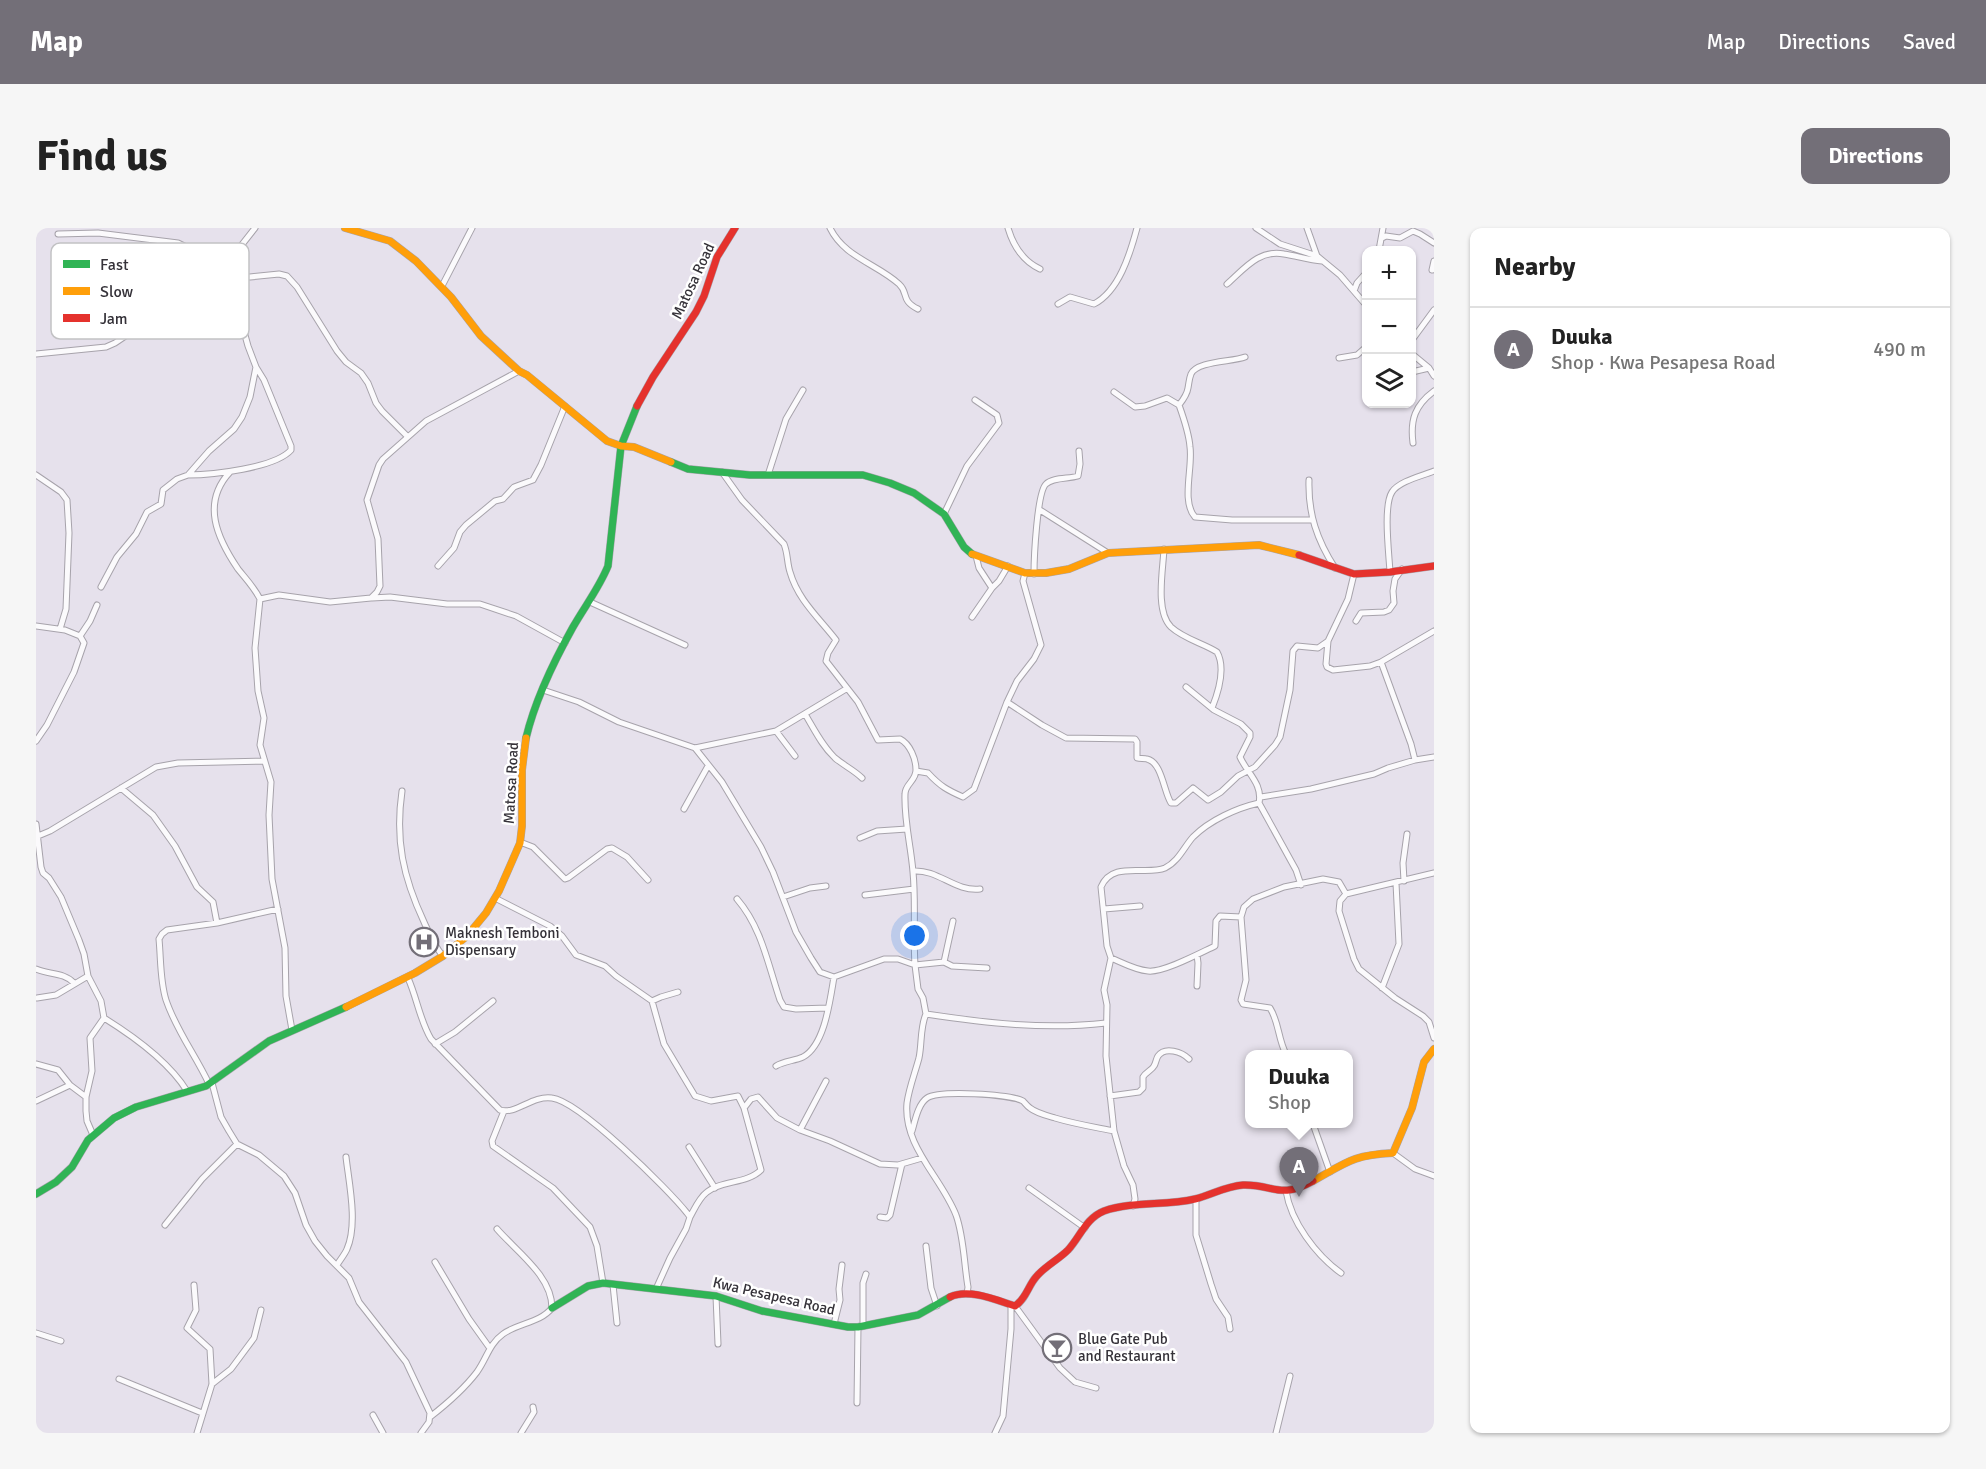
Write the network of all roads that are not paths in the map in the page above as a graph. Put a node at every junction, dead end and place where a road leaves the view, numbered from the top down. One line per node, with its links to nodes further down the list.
1 (255, 228): 15 (street)
2 (345, 228): 26 (street)
3 (472, 228): 26 (street)
4 (735, 228): 53 (street, Matosa Road)
5 (830, 228): 30 (street)
6 (1008, 228): 21 (street)
7 (1137, 228): 29 (street)
8 (1256, 228): 18 (street)
9 (1307, 228): 18 (street)
10 (1383, 228): 13 (street)
11 (66, 231): 12 (street); 14 (street)
12 (58, 234)
13 (1382, 238): 16 (street); 17 (street)
14 (178, 243)
15 (242, 243)
16 (1434, 243)
17 (1380, 246)
18 (1317, 256): 20 (street)
19 (1434, 261): 22 (street)
20 (1324, 262): 25 (street); 27 (street)
21 (1040, 269)
22 (1432, 270)
23 (249, 277): 51 (street)
24 (1362, 277): 27 (street)
25 (1227, 285)
26 (442, 286): 42 (street)
27 (1354, 291): 28 (street)
28 (1362, 300)
29 (1058, 304)
30 (918, 309)
31 (1434, 310): 32 (street)
32 (1416, 335)
33 (122, 339): 36 (street)
34 (246, 339): 40 (street)
35 (1362, 352): 39 (street)
36 (36, 354)
37 (1245, 357): 49 (street)
38 (1416, 357): 41 (street)
39 (1340, 358)
40 (256, 367): 56 (street); 59 (street)
41 (1429, 368): 43 (street); 44 (street)
42 (519, 371): 50 (street); 51 (street)
43 (1416, 371)
44 (1434, 376)
45 (802, 390): 60 (street)
46 (1434, 391): 52 (street)
47 (1114, 392): 49 (street)
48 (975, 400): 63 (street)
49 (1179, 405): 64 (street)
50 (565, 406): 53 (street); 68 (street)
51 (407, 436): 79 (street)
52 (1413, 443)
53 (621, 446): 57 (street); 81 (street, Matosa Road)
54 (1079, 450): 62 (street)
55 (1434, 471): 73 (street)
56 (230, 472): 59 (street); 80 (street)
57 (722, 472): 60 (street); 94 (street)
58 (36, 475): 86 (street)
59 (188, 475): 77 (street)
60 (768, 475): 63 (street)
61 (1309, 480): 64 (street)
62 (1040, 510): 66 (street); 75 (street)
63 (944, 514): 67 (street)
64 (1312, 520): 71 (street)
65 (1164, 549): 66 (street); 71 (street); 97 (street)
66 (1108, 553): 75 (street)
67 (976, 555): 69 (street); 78 (street)
68 (438, 566)
69 (1008, 566): 74 (street); 78 (street)
70 (1434, 566): 72 (street)
71 (1335, 568): 76 (street)
72 (1402, 569): 73 (street); 84 (street)
73 (1389, 572): 76 (street)
74 (1025, 573): 75 (street); 96 (street)
75 (1034, 574)
76 (1354, 574): 89 (street)
77 (101, 587)
78 (992, 588): 83 (street)
79 (371, 598): 80 (street); 90 (street)
80 (260, 599): 105 (street)
81 (590, 602): 90 (street, Matosa Road); 91 (street)
82 (97, 605): 88 (street)
83 (972, 617)
84 (1356, 621)
85 (36, 626): 86 (street)
86 (60, 629): 88 (street)
87 (1434, 631): 92 (street)
88 (80, 636): 100 (street)
89 (1328, 641): 92 (street); 107 (street)
90 (565, 643): 95 (street, Matosa Road)
91 (685, 645)
92 (1381, 662): 104 (street)
93 (1186, 687): 97 (street)
94 (846, 689): 98 (street); 108 (street)
95 (543, 690): 101 (street); 119 (street, Matosa Road)
96 (1007, 702): 107 (street); 108 (street)
97 (1212, 708): 107 (street)
98 (805, 714): 99 (street); 109 (street)
99 (776, 731): 101 (street); 102 (street)
100 (36, 741)
101 (695, 748): 106 (street)
102 (795, 756)
103 (1434, 757): 104 (street)
104 (1415, 760): 112 (street)
105 (264, 761): 110 (street); 135 (street)
106 (708, 766): 113 (street); 131 (street)
107 (1249, 770): 112 (street)
108 (916, 771): 115 (street)
109 (862, 777)
110 (121, 788): 117 (street); 139 (street)
111 (402, 791): 140 (street)
112 (1260, 800): 125 (street); 136 (street)
113 (684, 809)
114 (36, 824): 117 (street)
115 (907, 829): 118 (street); 120 (street)
116 (1407, 834): 123 (street)
117 (38, 836): 147 (street)
118 (860, 838)
119 (520, 842): 122 (street); 132 (street, Matosa Road)
120 (913, 871): 127 (street); 128 (street)
121 (1434, 873): 123 (street)
122 (648, 880)
123 (1404, 880): 124 (street)
124 (1396, 883): 129 (street); 152 (street)
125 (1301, 885): 129 (street); 137 (street)
126 (826, 886): 131 (street)
127 (914, 889): 130 (street); 144 (street)
128 (980, 889)
129 (1346, 894): 152 (street)
130 (865, 895)
131 (783, 897): 148 (street)
132 (495, 898): 140 (street, Matosa Road); 156 (street)
133 (737, 899): 157 (street)
134 (1140, 906): 136 (street)
135 (278, 909): 139 (street); 161 (street)
136 (1104, 909): 142 (street)
137 (1241, 917): 141 (street); 165 (street)
138 (953, 921): 143 (street)
139 (217, 923): 170 (street)
140 (441, 955): 149 (street, Matosa Road)
141 (1197, 955): 142 (street); 151 (street)
142 (1111, 958): 160 (street)
143 (944, 962): 144 (street); 145 (street)
144 (915, 965): 148 (street); 158 (street)
145 (987, 968)
146 (36, 969): 150 (street)
147 (88, 976): 150 (street); 159 (street)
148 (834, 977): 157 (street)
149 (408, 978): 161 (street, Matosa Road); 163 (street)
150 (74, 983): 154 (street)
151 (1197, 986)
152 (1382, 988): 162 (street)
153 (678, 992): 156 (street)
154 (37, 998)
155 (493, 1001): 163 (street)
156 (652, 1001): 176 (street)
157 (828, 1008): 168 (street)
158 (926, 1014): 160 (street); 181 (street)
159 (104, 1018): 172 (street); 174 (street)
160 (1106, 1023): 173 (street)
161 (292, 1030): 170 (street, Matosa Road)
162 (1434, 1040): 164 (street)
163 (435, 1044): 177 (street)
164 (1434, 1049): 185 (street)
165 (1284, 1050)
166 (1189, 1059): 173 (street)
167 (36, 1064): 171 (street)
168 (776, 1066)
169 (826, 1081): 179 (street)
170 (210, 1083): 172 (street, Matosa Road); 183 (street)
171 (70, 1085): 174 (street); 175 (street)
172 (187, 1092): 182 (street, Matosa Road)
173 (1110, 1096): 180 (street)
174 (86, 1097): 182 (street)
175 (36, 1101)
176 (744, 1108): 179 (street); 191 (street)
177 (504, 1111): 197 (street); 208 (street)
178 (1314, 1128): 189 (street)
179 (800, 1130): 188 (street)
180 (1114, 1131): 181 (street); 196 (street)
181 (911, 1133): 187 (street)
182 (93, 1135): 194 (street, Matosa Road)
183 (237, 1144): 199 (street); 204 (street)
184 (689, 1147): 191 (street)
185 (1394, 1153): 189 (street); 190 (street)
186 (346, 1157): 204 (street)
187 (922, 1158): 188 (street); 212 (street)
188 (902, 1164): 198 (street)
189 (1330, 1172): 193 (street)
190 (1434, 1176)
191 (715, 1188): 197 (street)
192 (1029, 1188): 200 (street)
193 (1286, 1191): 195 (street); 206 (street)
194 (36, 1194)
195 (1196, 1199): 196 (street); 221 (street)
196 (1133, 1206): 200 (street)
197 (690, 1216): 211 (street)
198 (880, 1217)
199 (165, 1225)
200 (1085, 1228): 215 (street)
201 (498, 1229): 216 (street)
202 (926, 1246): 214 (street)
203 (435, 1263): 225 (street)
204 (337, 1265): 234 (street)
205 (842, 1265): 219 (street)
206 (1341, 1273)
207 (866, 1274): 220 (street)
208 (603, 1283): 210 (street, Kwa Pesapesa Road); 216 (street)
209 (195, 1285): 228 (street)
210 (613, 1285): 211 (street, Kwa Pesapesa Road); 218 (street)
211 (656, 1289): 213 (street, Kwa Pesapesa Road)
212 (967, 1294): 214 (street, Kwa Pesapesa Road); 215 (street, Kwa Pesapesa Road)
213 (716, 1296): 219 (street, Kwa Pesapesa Road); 224 (street)
214 (937, 1305): 220 (street, Kwa Pesapesa Road)
215 (1013, 1306): 229 (street); 239 (street)
216 (552, 1308): 225 (street)
217 (261, 1310): 228 (street)
218 (617, 1323)
219 (834, 1324): 220 (street, Kwa Pesapesa Road)
220 (860, 1326): 230 (street)
221 (1230, 1329)
222 (36, 1333): 223 (street)
223 (61, 1341)
224 (718, 1344)
225 (489, 1347): 234 (street)
226 (1290, 1376): 240 (street)
227 (119, 1379): 232 (street)
228 (212, 1384): 232 (street)
229 (1096, 1388)
230 (857, 1402)
231 (533, 1407): 238 (street)
232 (202, 1413): 235 (street)
233 (373, 1415): 236 (street)
234 (430, 1417): 237 (street)
235 (196, 1433)
236 (383, 1433)
237 (421, 1433)
238 (521, 1433)
239 (995, 1433)
240 (1276, 1433)

